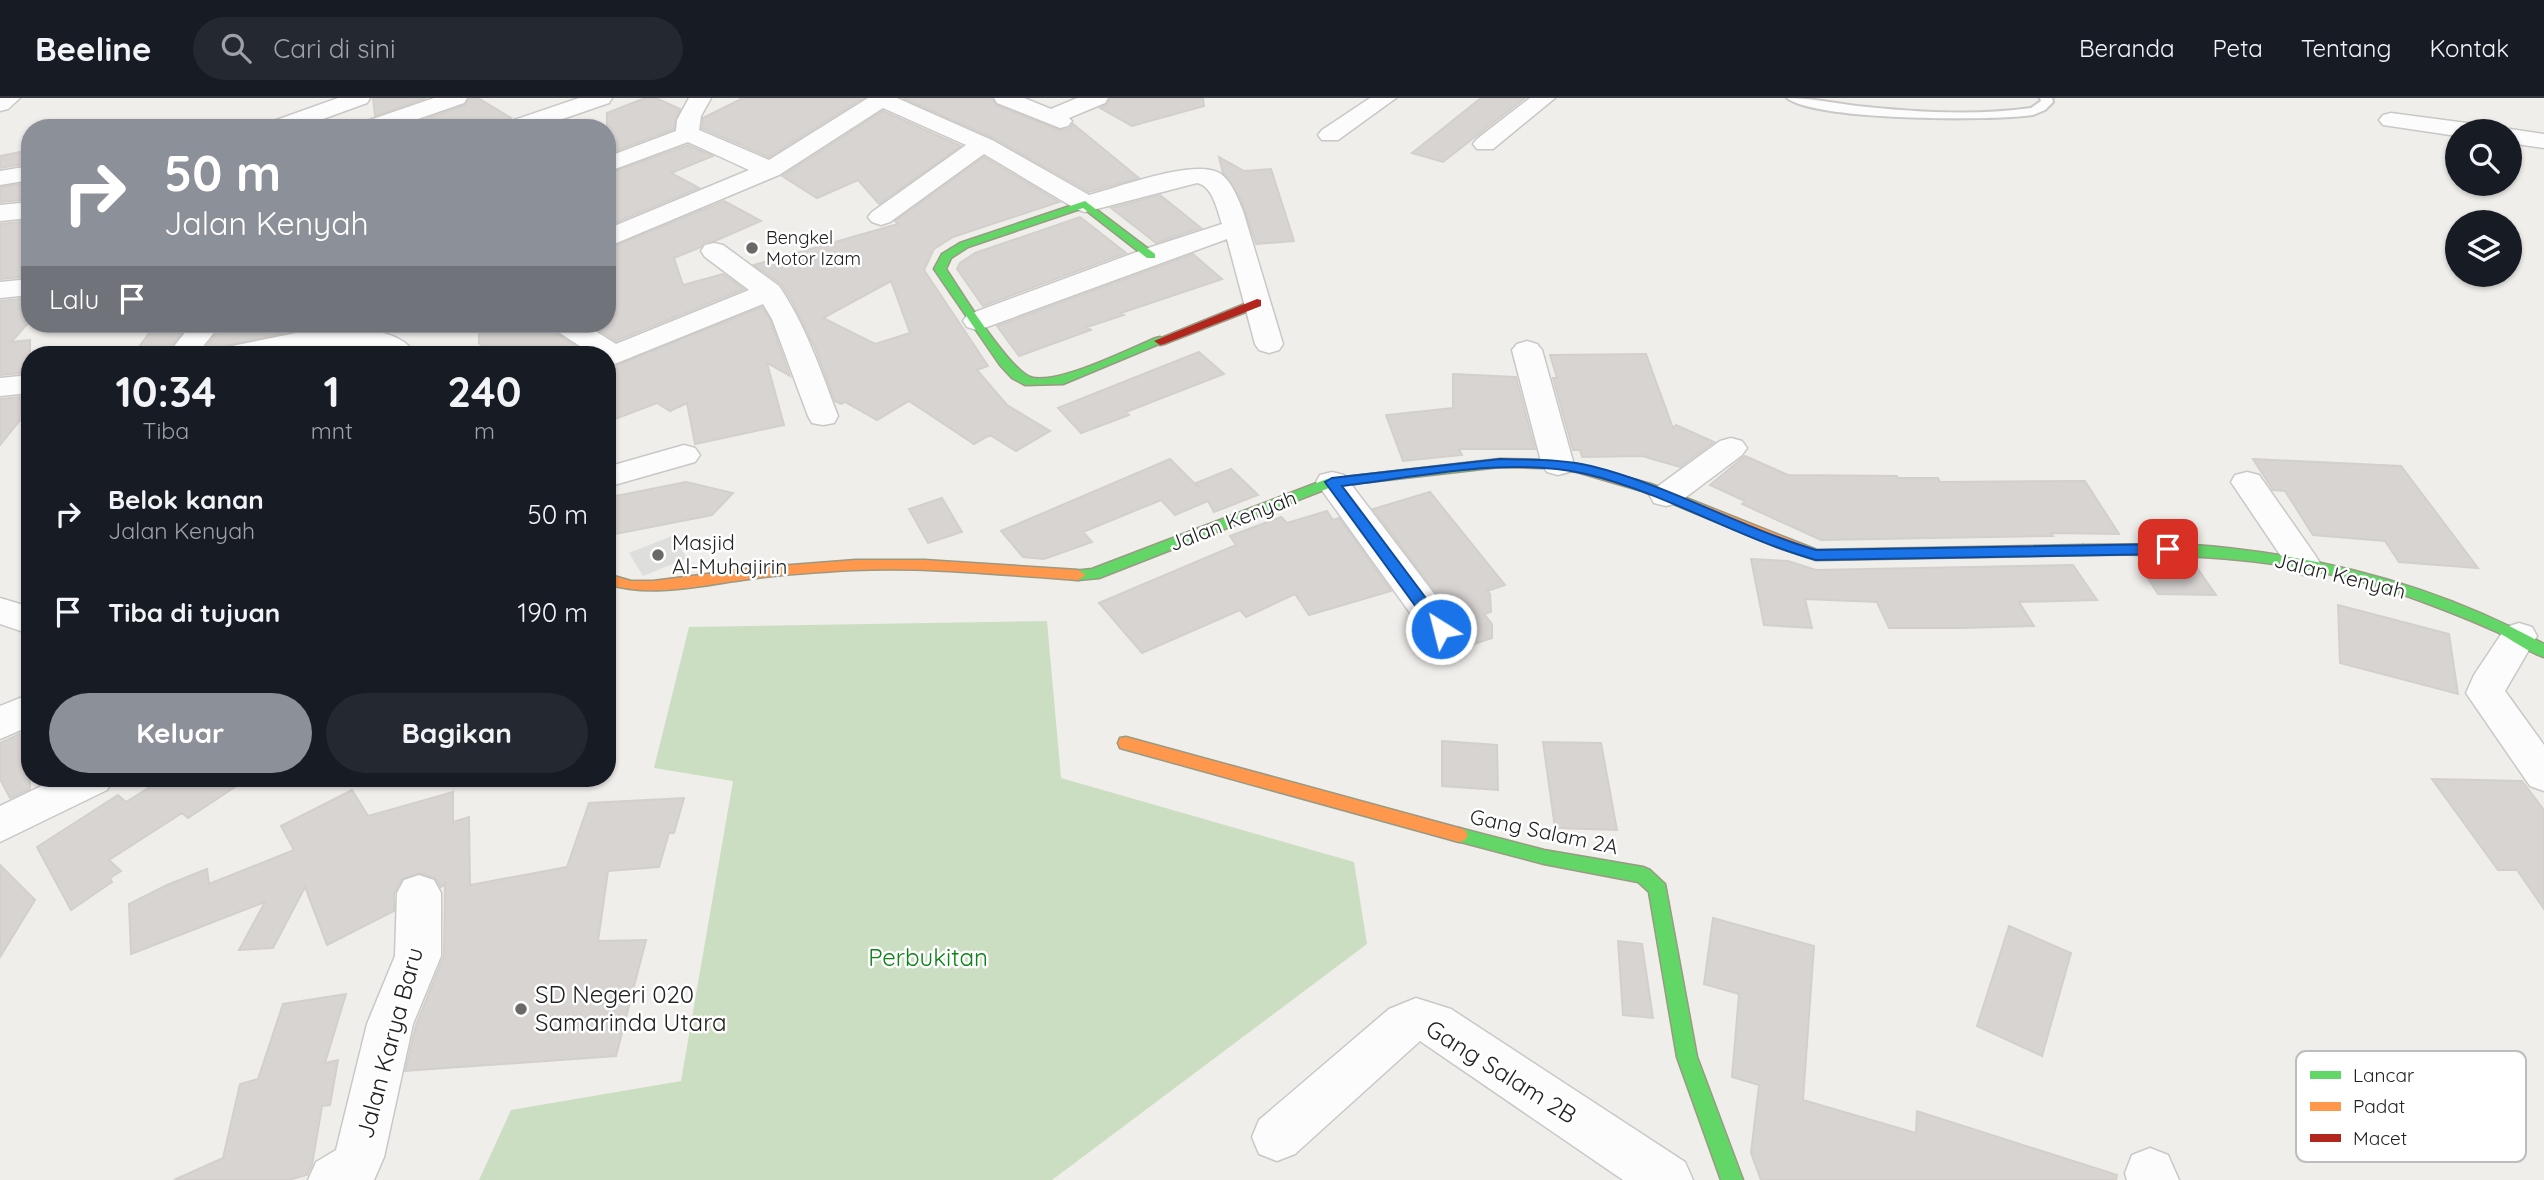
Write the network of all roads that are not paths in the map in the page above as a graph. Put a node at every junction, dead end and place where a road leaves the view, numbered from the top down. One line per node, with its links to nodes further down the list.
1 (9, 98): 13 (street)
2 (359, 98): 14 (street)
3 (456, 98): 15 (street)
4 (601, 98): 16 (street)
5 (700, 98): 19 (street)
6 (1005, 98): 7 (street)
7 (1097, 98)
8 (1385, 98): 20 (street)
9 (1544, 98): 23 (street)
10 (1793, 98): 11 (lane)
11 (2046, 98)
12 (882, 99): 24 (street); 26 (street)
13 (0, 104)
14 (301, 119)
15 (395, 119)
16 (539, 119)
17 (2391, 120): 18 (street)
18 (2445, 127)
19 (690, 134): 25 (street); 26 (street)
20 (1330, 135)
21 (2522, 138): 22 (street)
22 (2544, 141)
23 (1486, 144)
24 (982, 145): 29 (street); 32 (street)
25 (616, 162)
26 (770, 170): 34 (street)
27 (21, 174): 28 (street)
28 (0, 178)
29 (1085, 204): 33 (street); 36 (street); 41 (street)
30 (21, 211): 31 (street)
31 (0, 213)
32 (881, 217)
33 (1236, 228): 36 (street); 40 (street)
34 (616, 235)
35 (714, 251): 39 (street)
36 (1151, 256): 41 (street)
37 (21, 288): 38 (street)
38 (0, 290)
39 (769, 292): 48 (street); 51 (street)
40 (1257, 303): 41 (street); 43 (street)
41 (977, 321)
42 (577, 333): 46 (street)
43 (1269, 344)
44 (289, 346): 45 (street)
45 (391, 346)
46 (595, 346)
47 (1527, 350): 54 (street)
48 (616, 355)
49 (21, 385): 50 (street)
50 (0, 387)
51 (823, 416)
52 (1731, 448): 58 (street)
53 (684, 455): 55 (street)
54 (1558, 465): 56 (street, Jalan Kenyah); 58 (street, Jalan Kenyah)
55 (616, 474)
56 (1332, 482): 60 (street, Jalan Kenyah); 63 (street)
57 (2247, 482): 59 (street)
58 (1666, 496): 59 (street, Jalan Kenyah)
59 (2303, 564): 64 (street, Jalan Kenyah)
60 (616, 582)
61 (0, 610): 62 (street)
62 (21, 618)
63 (1441, 629)
64 (2532, 644): 68 (street)
65 (21, 713): 66 (street)
66 (0, 724)
67 (1126, 743): 75 (street, Gang Salam 2A)
68 (2544, 775)
69 (77, 787): 70 (street)
70 (0, 825)
71 (419, 893): 73 (street, Jalan Karya Baru)
72 (1277, 1137): 74 (street, Gang Salam 2B)
73 (334, 1180)
74 (1667, 1180)
75 (1732, 1180)

